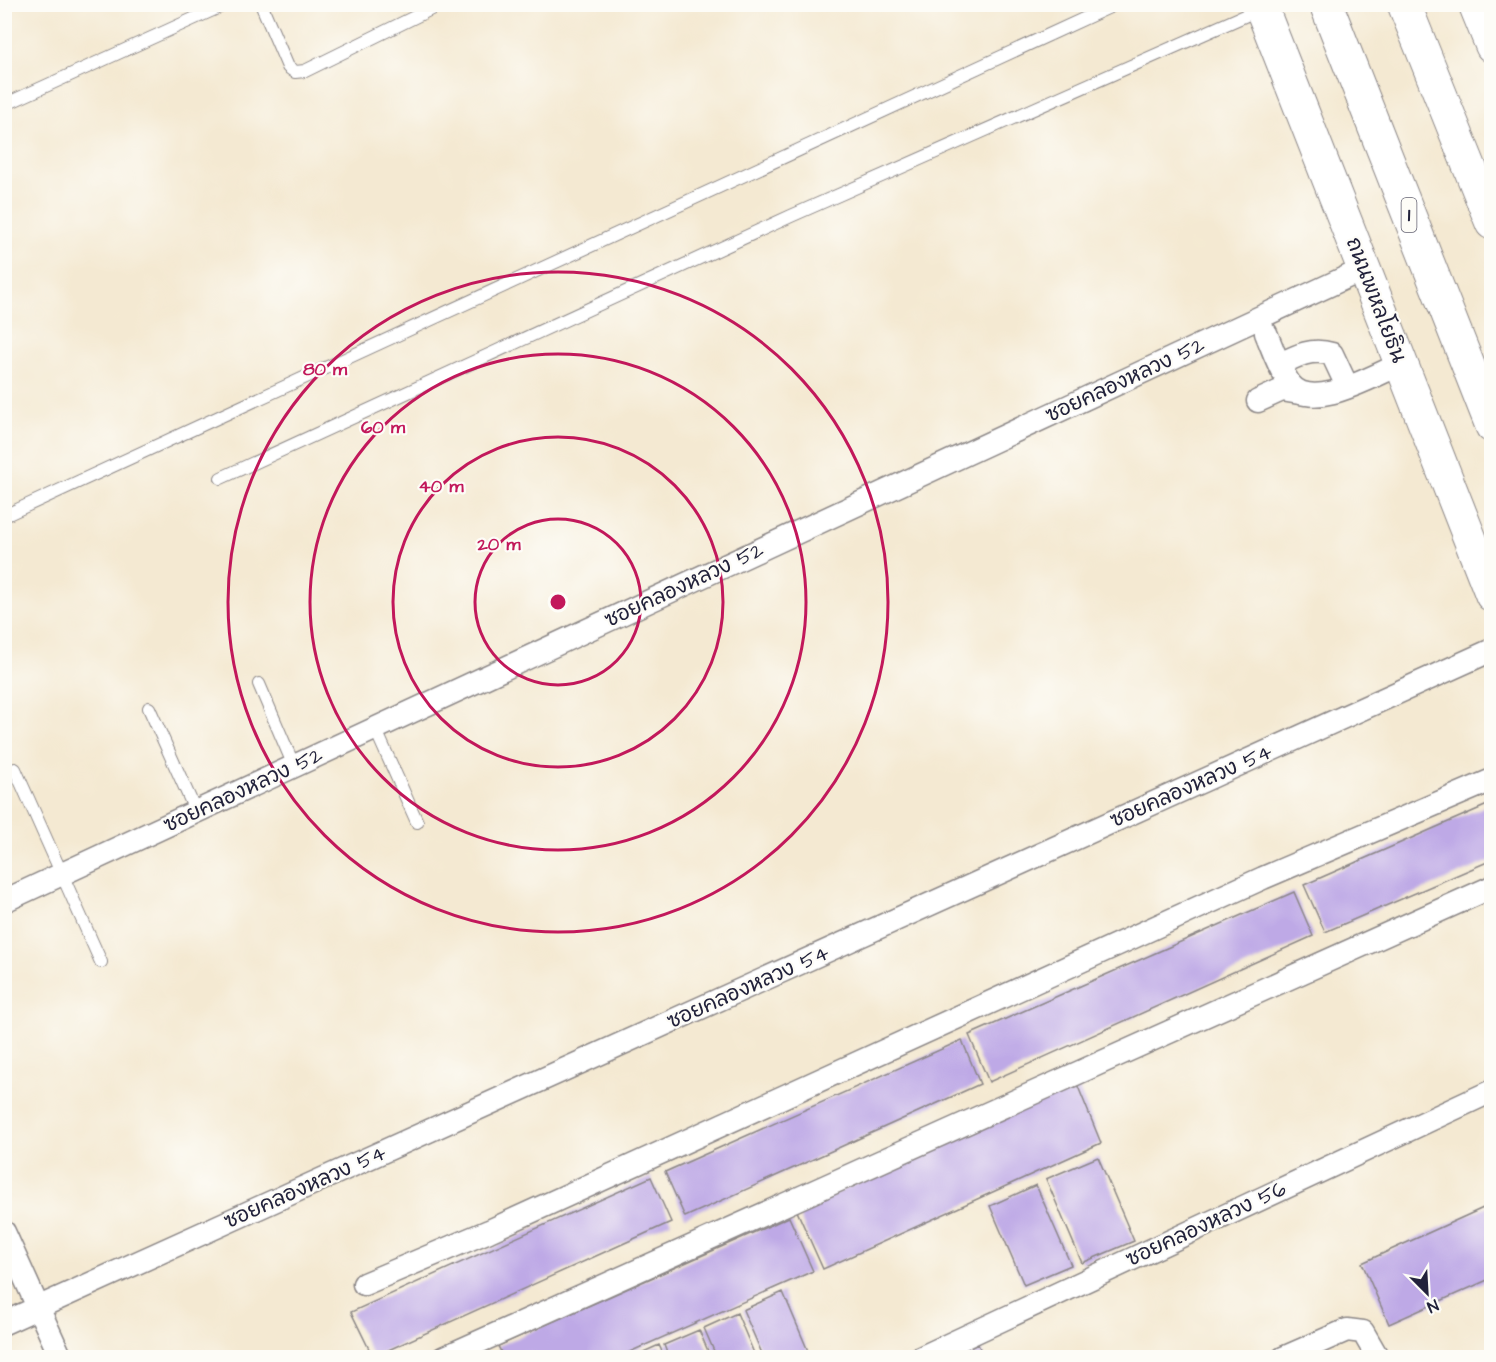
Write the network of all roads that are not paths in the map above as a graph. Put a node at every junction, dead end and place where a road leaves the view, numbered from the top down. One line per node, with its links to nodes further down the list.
1 (226, 4): 10 (lane)
2 (261, 4): 3 (lane)
3 (441, 4)
4 (1116, 4): 21 (lane)
5 (1326, 4): 19 (main road, 1)
6 (1404, 4): 11 (main road)
7 (1475, 4): 9 (main road)
8 (1260, 6): 12 (main road, ถนนพหลโยธิน); 20 (lane)
9 (1491, 46)
10 (4, 105)
11 (1491, 223)
12 (1364, 269): 15 (main road, ถนนพหลโยธิน); 26 (street, ซอยคลองหลวง 52)
13 (1266, 333): 14 (street)
14 (1280, 364): 16 (street); 17 (street)
15 (1401, 364): 16 (street); 22 (main road, ถนนพหลโยธิน)
16 (1347, 386): 17 (street)
17 (1305, 394): 18 (street)
18 (1258, 401)
19 (1491, 426)
20 (221, 478)
21 (4, 516)
22 (1491, 595)
23 (1491, 650): 39 (street, ซอยคลองหลวง 54)
24 (259, 684): 27 (lane)
25 (149, 708): 30 (lane)
26 (375, 728): 27 (street, ซอยคลองหลวง 52); 31 (lane)
27 (294, 766): 30 (street, ซอยคลองหลวง 52)
28 (15, 769): 32 (lane)
29 (1491, 780): 38 (street)
30 (196, 812): 32 (street, ซอยคลองหลวง 52)
31 (417, 822)
32 (63, 873): 34 (street, ซอยคลองหลวง 52); 35 (lane)
33 (1491, 887): 41 (street)
34 (4, 901)
35 (101, 962)
36 (1491, 1091): 42 (street, ซอยคลองหลวง 56)
37 (4, 1232): 39 (street)
38 (364, 1284)
39 (22, 1315): 40 (street)
40 (62, 1358)
41 (443, 1358)
42 (920, 1358)
43 (1283, 1358): 44 (street)
44 (1378, 1358)

